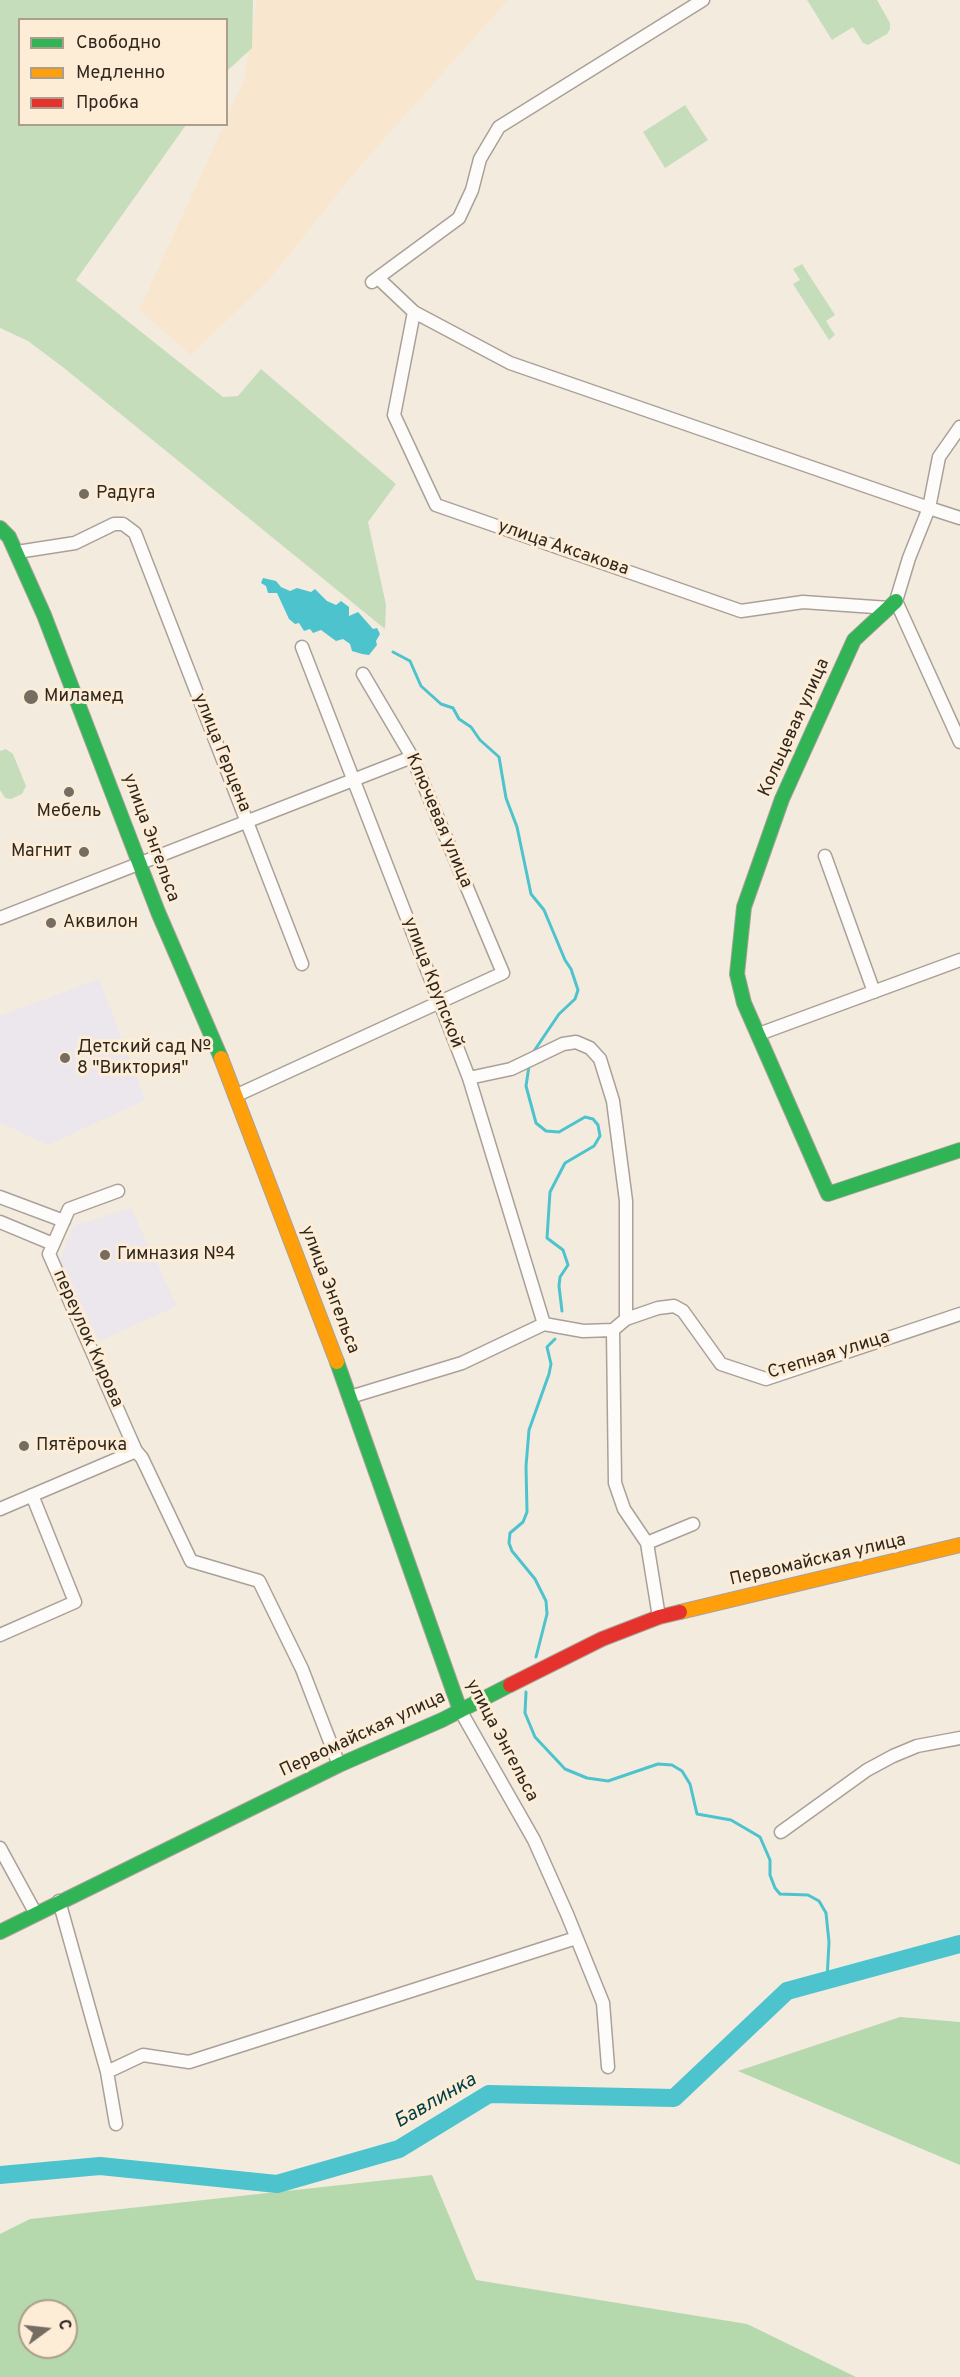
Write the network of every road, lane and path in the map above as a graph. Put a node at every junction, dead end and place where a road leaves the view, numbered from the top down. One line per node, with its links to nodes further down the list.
1 (703, 0): 2 (street)
2 (414, 312): 4 (street); 8 (street, улица Аксакова)
3 (960, 427): 4 (street)
4 (929, 508): 5 (street); 8 (street)
5 (960, 518)
6 (0, 528): 7 (street, улица Энгельса)
7 (17, 552): 14 (street, улица Герцена); 16 (street, улица Энгельса)
8 (892, 604): 11 (street); 22 (street, Кольцевая улица)
9 (302, 647): 13 (street, улица Крупской)
10 (363, 674): 12 (street, Ключевая улица)
11 (960, 742)
12 (412, 757): 13 (street); 21 (street, Ключевая улица)
13 (355, 779): 14 (street); 21 (street, улица Крупской)
14 (248, 823): 16 (street); 19 (street, улица Герцена)
15 (825, 856): 20 (street)
16 (141, 863): 17 (street); 24 (street, улица Энгельса)
17 (0, 918)
18 (960, 960): 20 (street)
19 (302, 964)
20 (874, 992): 22 (street)
21 (440, 1002): 23 (street, улица Крупской); 24 (street)
22 (759, 1034): 25 (street, Кольцевая улица)
23 (469, 1078): 32 (street); 33 (street, улица Крупской)
24 (235, 1096): 35 (street, улица Энгельса)
25 (960, 1150)
26 (118, 1191): 28 (street, переулок Кирова)
27 (0, 1197): 28 (street)
28 (64, 1221): 30 (street, переулок Кирова)
29 (0, 1222): 30 (street)
30 (53, 1245): 36 (street, переулок Кирова)
31 (960, 1314): 32 (street, Степная улица)
32 (626, 1319): 34 (street, Степная улица)
33 (544, 1324): 34 (street); 35 (street)
34 (613, 1330): 40 (street)
35 (350, 1397): 44 (street, улица Энгельса)
36 (136, 1451): 37 (street); 46 (street, переулок Кирова)
37 (32, 1495): 38 (street); 43 (street)
38 (0, 1509)
39 (693, 1524): 40 (street)
40 (647, 1543): 42 (street)
41 (960, 1545): 42 (street, Первомайская улица)
42 (659, 1617): 44 (street, Первомайская улица)
43 (0, 1635)
44 (460, 1710): 46 (street, Первомайская улица); 52 (street, улица Энгельса)
45 (960, 1738): 47 (street)
46 (339, 1765): 49 (street, Первомайская улица)
47 (781, 1832)
48 (0, 1848): 50 (street)
49 (59, 1901): 50 (street, Первомайская улица); 54 (street)
50 (36, 1914): 51 (street, Первомайская улица)
51 (0, 1932)
52 (576, 1938): 53 (street, улица Энгельса); 54 (street)
53 (608, 2067)
54 (106, 2072): 55 (street)
55 (116, 2124)

